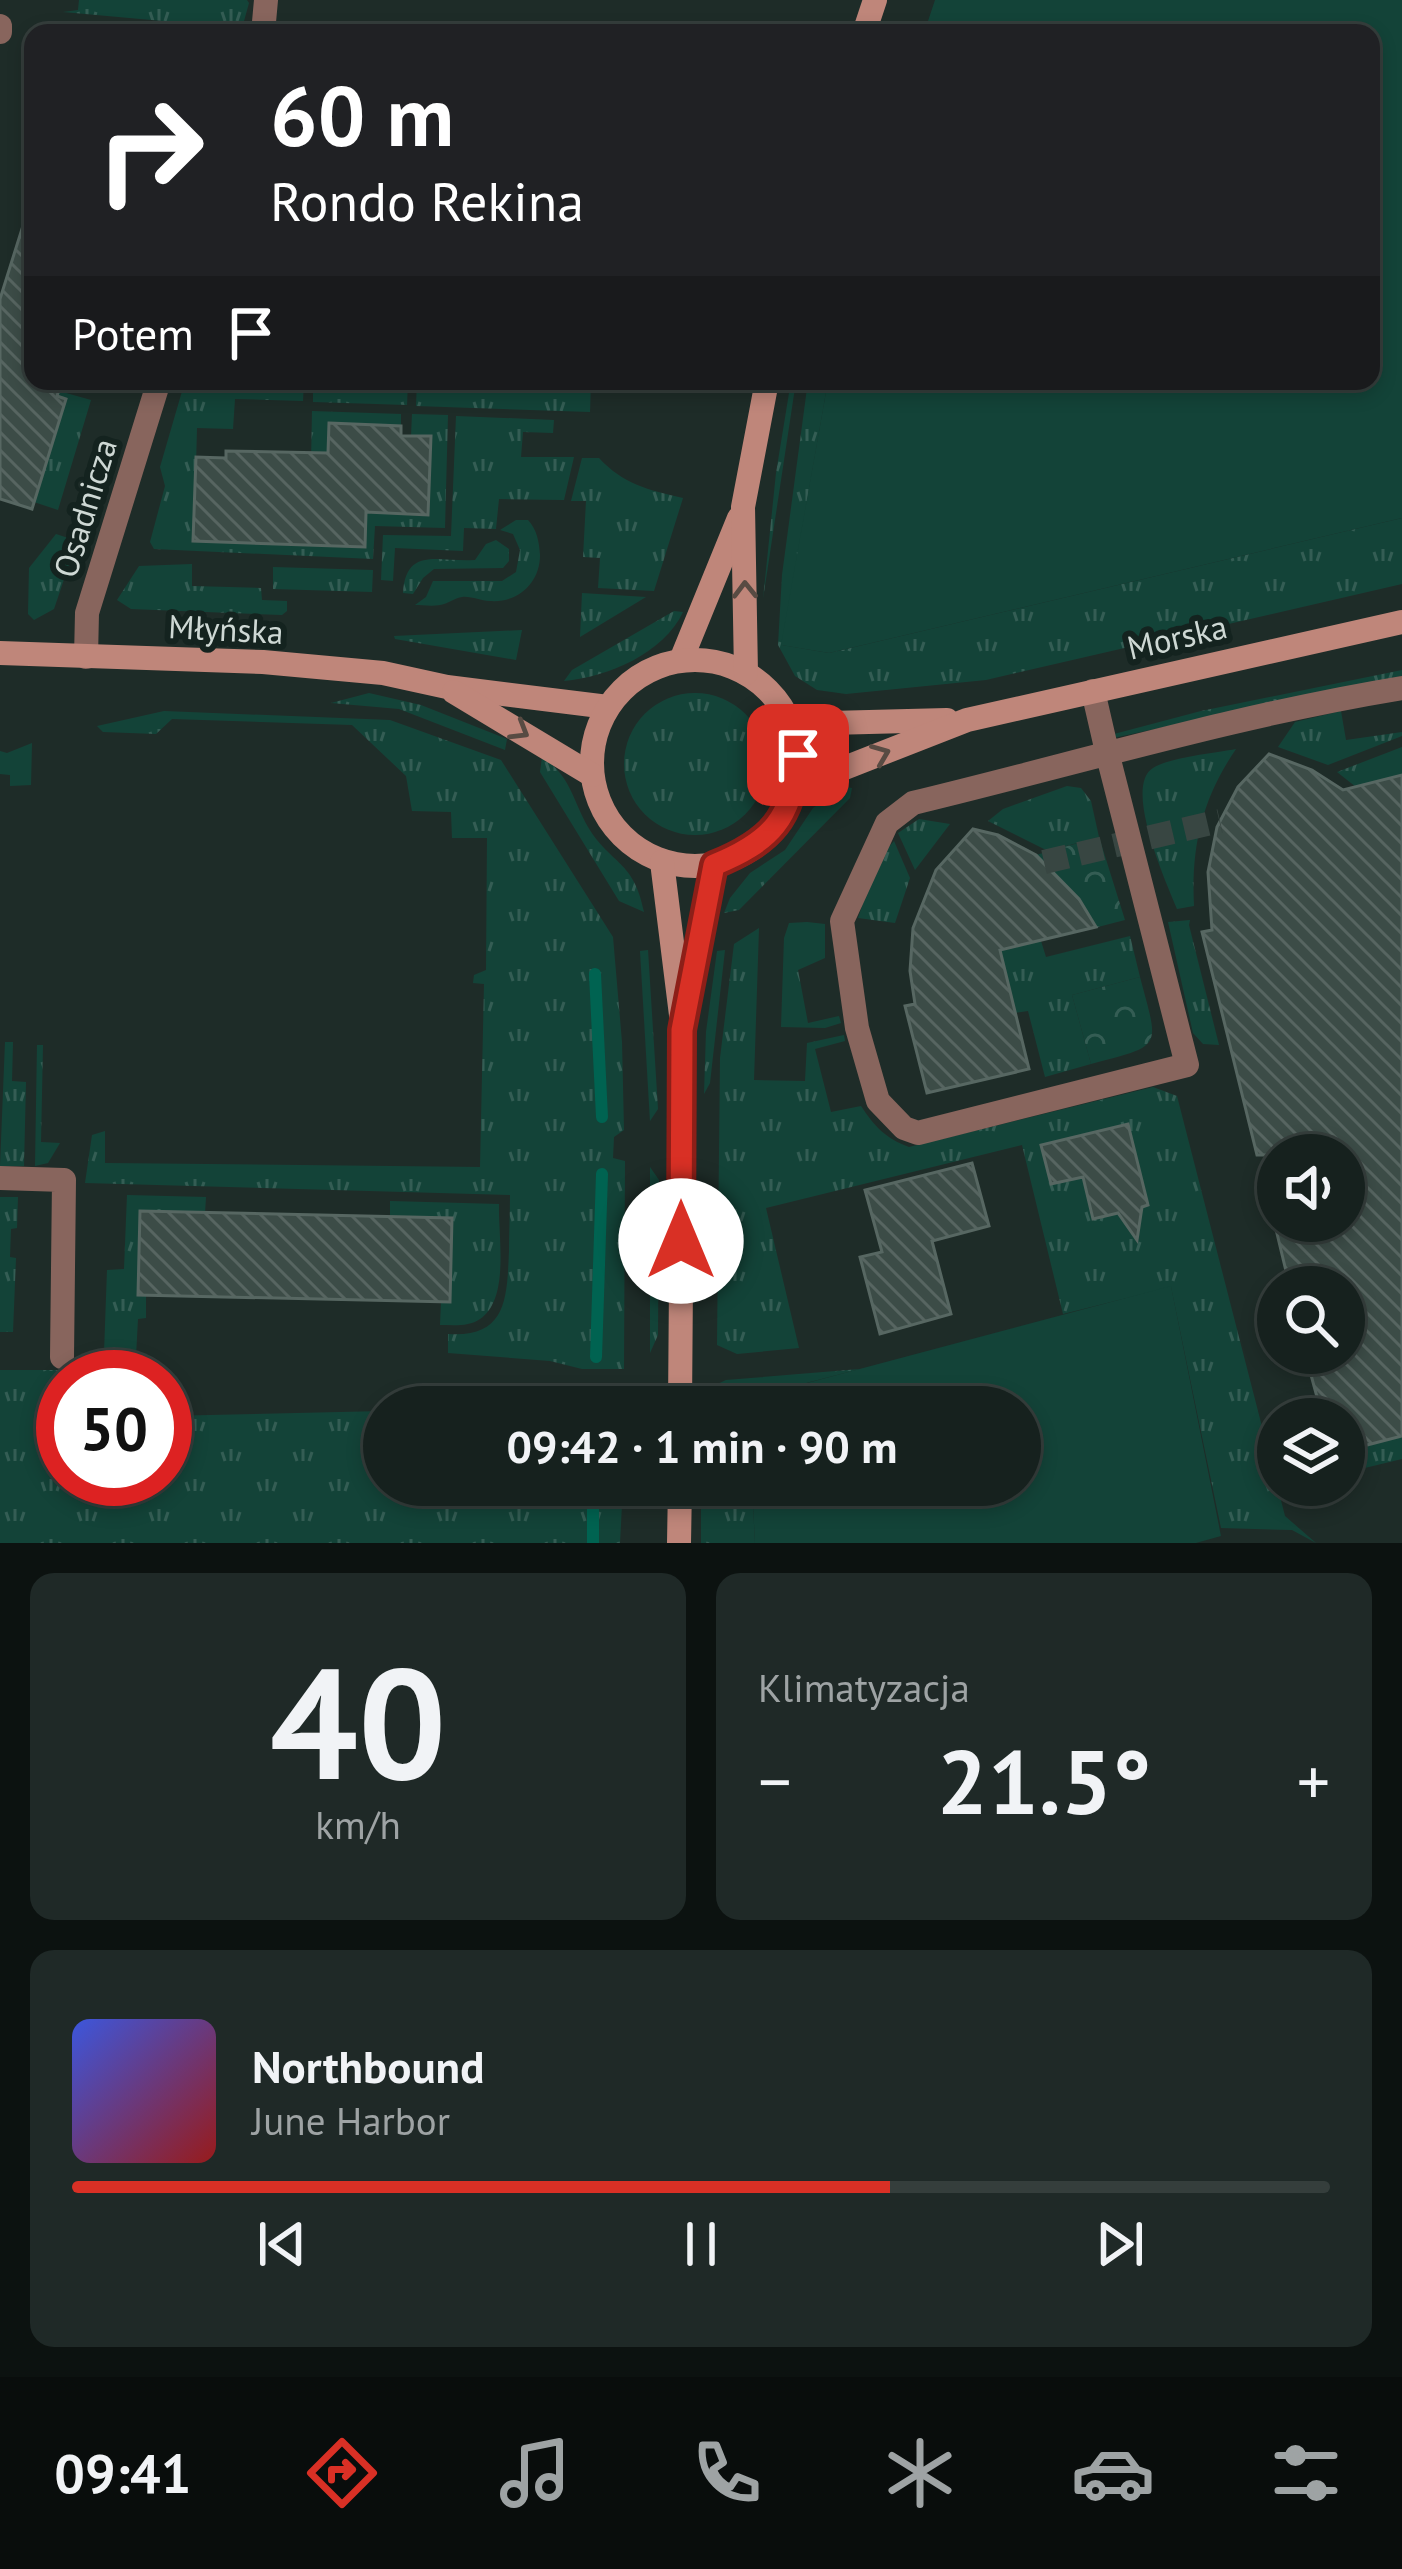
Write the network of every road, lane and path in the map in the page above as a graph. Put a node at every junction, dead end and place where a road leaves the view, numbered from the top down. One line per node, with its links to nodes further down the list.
1 (156, 390): 6 (street, Osadnicza)
2 (765, 390): 3 (main road)
3 (743, 507): 7 (main road); 8 (main road, one-way to 3)
4 (1402, 622): 11 (main road, Morska)
5 (0, 653): 6 (main road, Młyńska)
6 (86, 656): 9 (main road, Młyńska)
7 (681, 660): 8 (main road); 12 (main road)
8 (746, 674): 14 (main road)
9 (447, 688): 12 (main road, Młyńska); 16 (main road, Młyńska, one-way to 16)
10 (1402, 688): 15 (street)
11 (1093, 691): 13 (main road, Morska); 15 (street)
12 (608, 707): 16 (main road)
13 (967, 720): 14 (main road, Morska); 17 (main road, Morska, one-way to 13)
14 (791, 724): 17 (main road)
15 (1108, 756): 15 (street)
16 (592, 775): 18 (main road)
17 (796, 788): 19 (main road)
18 (662, 862): 19 (main road); 20 (main road)
19 (714, 865): 20 (main road)
20 (682, 1030): 23 (main road)
21 (0, 1178): 22 (street)
22 (62, 1350)
23 (680, 1386)
24 (680, 1506): 25 (main road)
25 (679, 1543)

